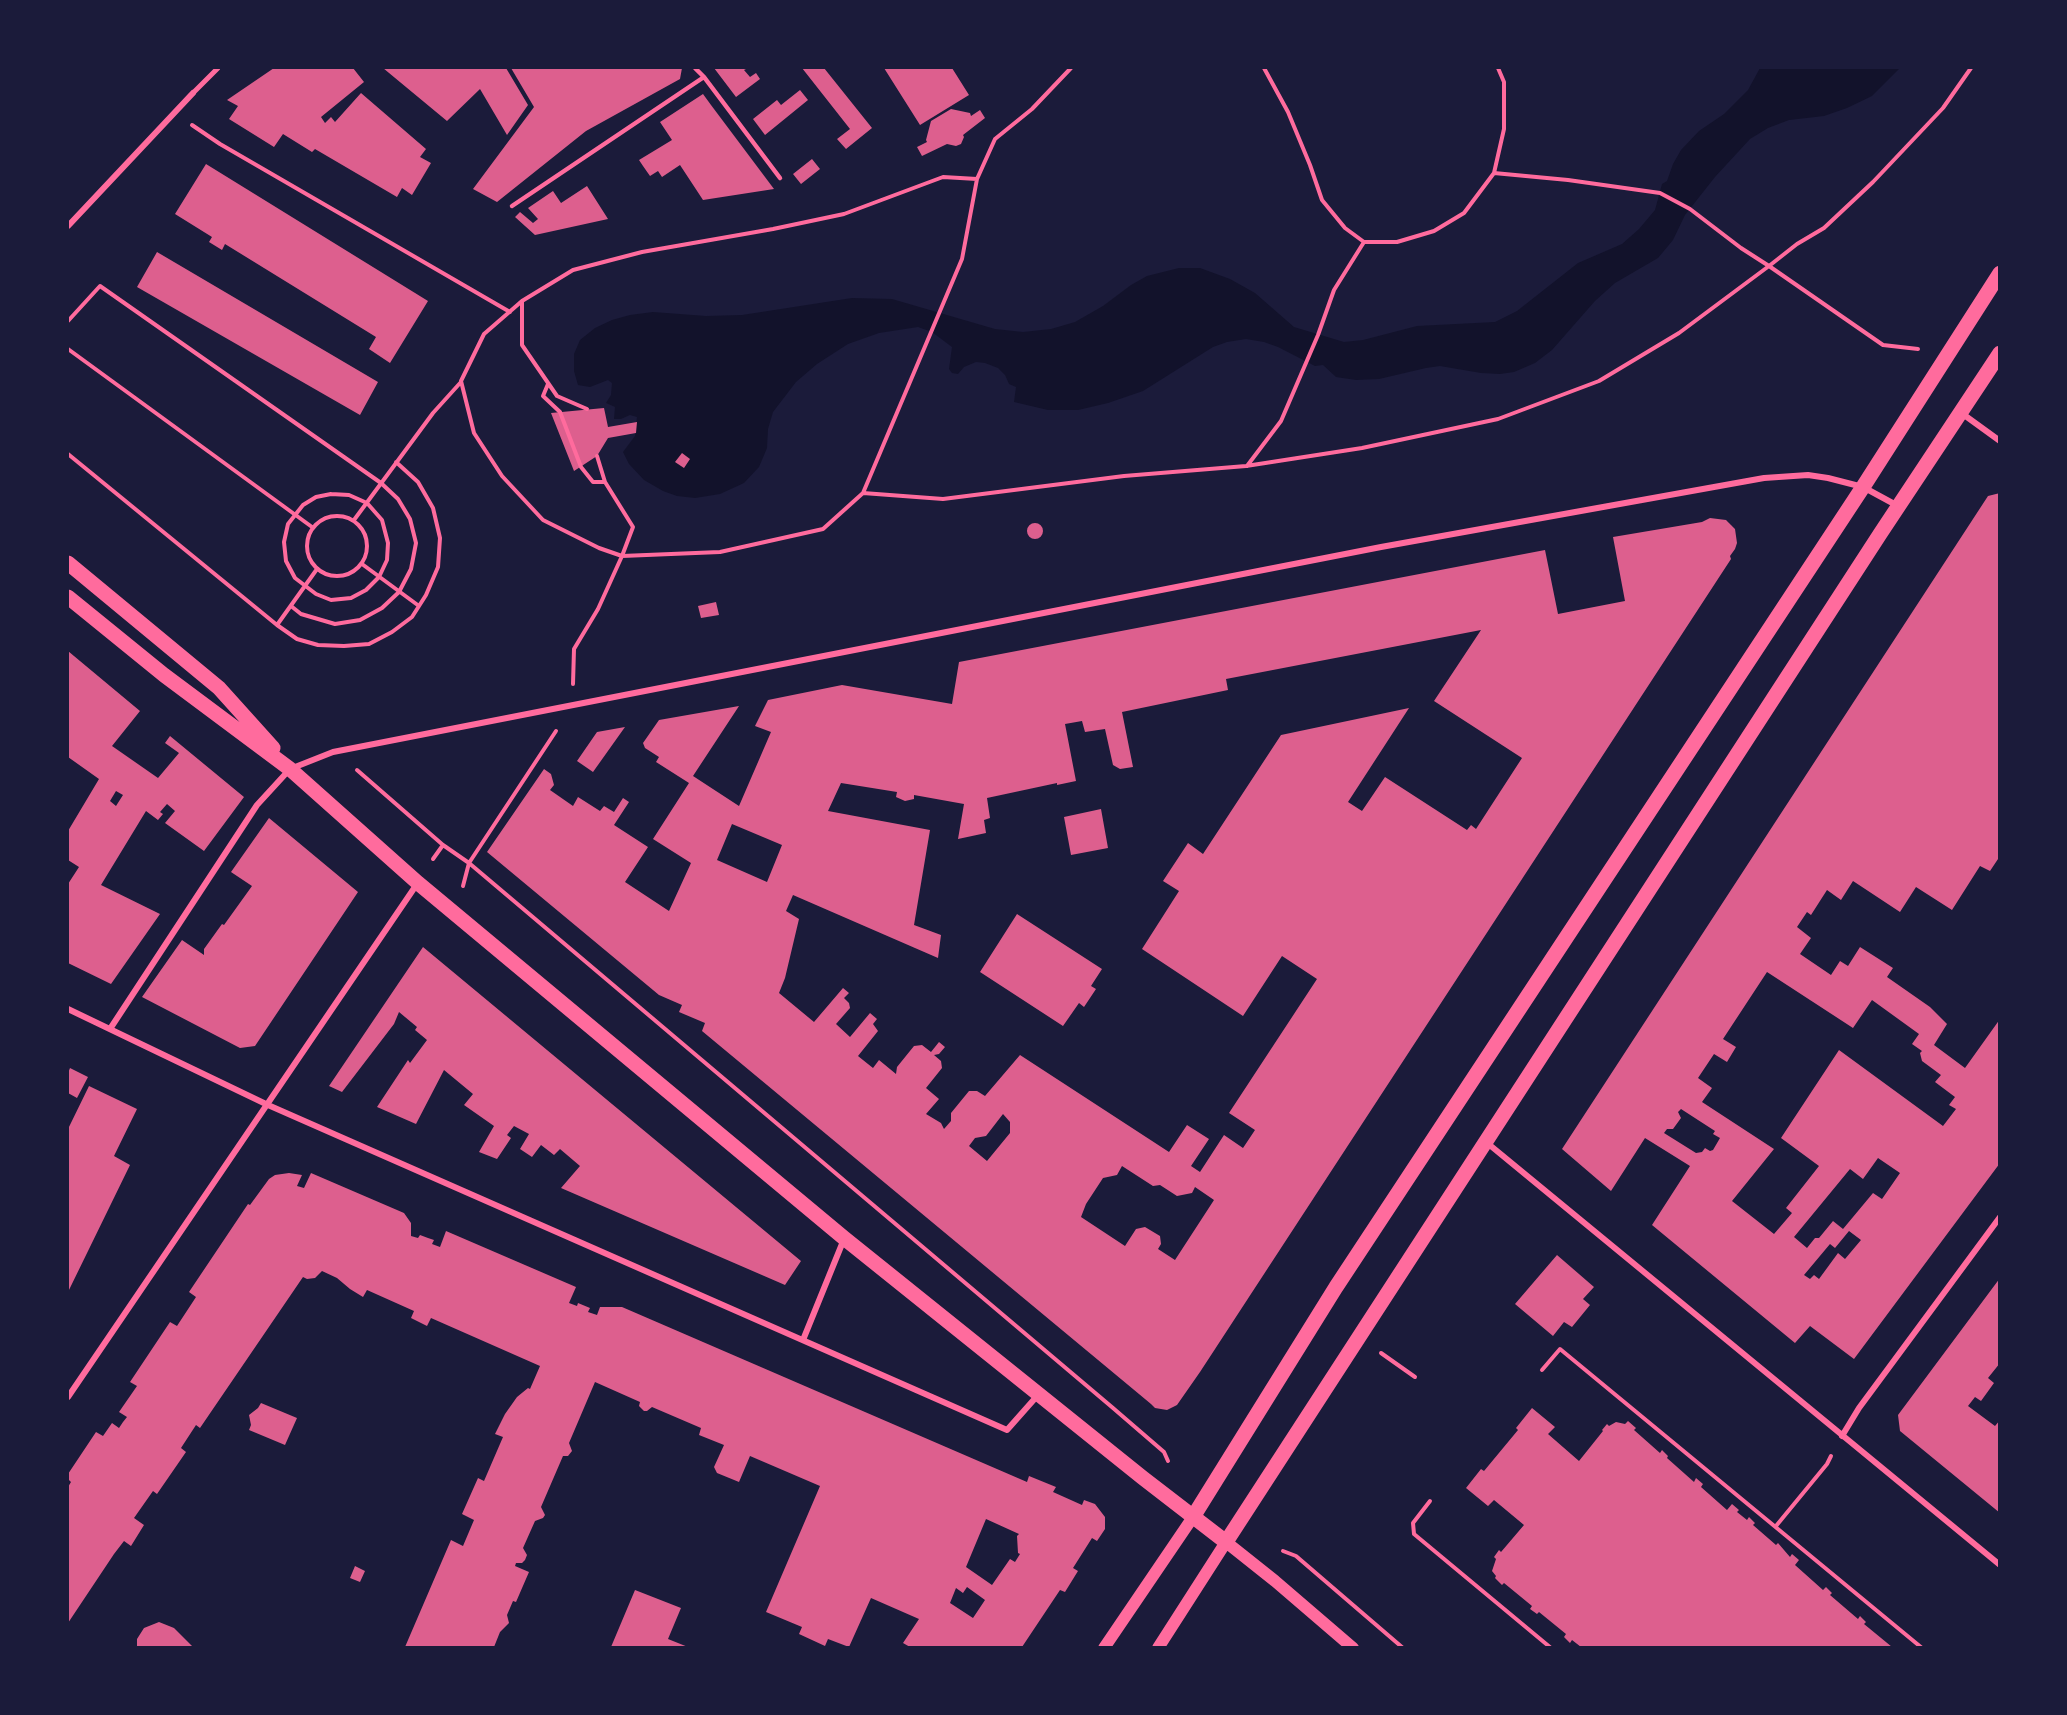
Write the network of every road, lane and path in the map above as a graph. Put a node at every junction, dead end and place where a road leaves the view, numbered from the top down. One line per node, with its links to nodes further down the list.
1 (218, 68): 8 (street)
2 (695, 68): 7 (lane)
3 (1071, 68): 12 (path)
4 (1264, 68): 15 (path)
5 (1498, 68): 10 (path)
6 (1971, 68): 16 (path)
7 (704, 77): 11 (lane); 13 (lane)
8 (193, 93): 9 (street)
9 (174, 113): 14 (street); 19 (path)
10 (1494, 173): 15 (path); 16 (path)
11 (780, 178)
12 (978, 179): 18 (path); 36 (path)
13 (512, 206)
14 (68, 226)
15 (1364, 242): 32 (path)
16 (1769, 266): 22 (path); 32 (path)
17 (2000, 273): 22 (main road)
18 (522, 302): 19 (path); 25 (path)
19 (510, 312): 24 (path)
20 (68, 321): 34 (path)
21 (68, 349): 39 (path)
22 (1949, 353): 35 (main road)
23 (2000, 353): 27 (main road)
24 (461, 381): 31 (path); 42 (path)
25 (548, 384): 26 (path); 33 (path)
26 (587, 409)
27 (1960, 412): 28 (street); 38 (main road)
28 (2000, 441)
29 (68, 454): 52 (path)
30 (597, 456): 33 (path)
31 (396, 462): 34 (path); 51 (path)
32 (1246, 466): 36 (path)
33 (605, 482): 42 (path)
34 (381, 483): 37 (path); 48 (path)
35 (1863, 487): 38 (street); 53 (street); 74 (main road)
36 (863, 493): 42 (path)
37 (367, 503): 39 (path); 40 (path); 46 (path)
38 (1898, 506): 62 (main road)
39 (295, 515): 41 (path); 47 (path)
40 (354, 520): 41 (path); 44 (path)
41 (312, 527): 45 (path)
42 (622, 556): 53 (path)
43 (68, 563): 54 (main road)
44 (362, 564): 45 (path); 46 (path)
45 (317, 569): 47 (path)
46 (379, 577): 47 (path); 48 (path)
47 (306, 585): 50 (path)
48 (399, 592): 50 (path); 51 (path)
49 (68, 597): 54 (main road)
50 (291, 606): 52 (path)
51 (419, 606): 52 (path)
52 (277, 625)
53 (573, 705): 54 (street); 56 (path)
54 (290, 769): 57 (main road); 60 (street)
55 (357, 770): 56 (path)
56 (469, 863): 58 (path); 72 (path)
57 (418, 883): 58 (main road); 61 (street)
58 (456, 913): 64 (main road)
59 (68, 1009): 60 (street)
60 (110, 1029): 61 (street)
61 (268, 1105): 66 (street); 70 (street)
62 (1486, 1142): 65 (main road); 71 (street)
63 (2000, 1217): 71 (street)
64 (844, 1238): 66 (street); 69 (main road)
65 (1359, 1337): 68 (path); 76 (main road)
66 (803, 1340): 69 (street)
67 (1542, 1370): 75 (path)
68 (1415, 1377)
69 (1038, 1395): 74 (main road)
70 (68, 1397)
71 (1842, 1436): 75 (path); 77 (street)
72 (1168, 1463)
73 (1430, 1501): 81 (path)
74 (1193, 1516): 76 (main road); 78 (main road)
75 (1776, 1526): 82 (path)
76 (1226, 1542): 79 (main road); 80 (main road)
77 (2000, 1564)
78 (1104, 1647)
79 (1158, 1647)
80 (1353, 1647)
81 (1551, 1647)
82 (1922, 1647)

